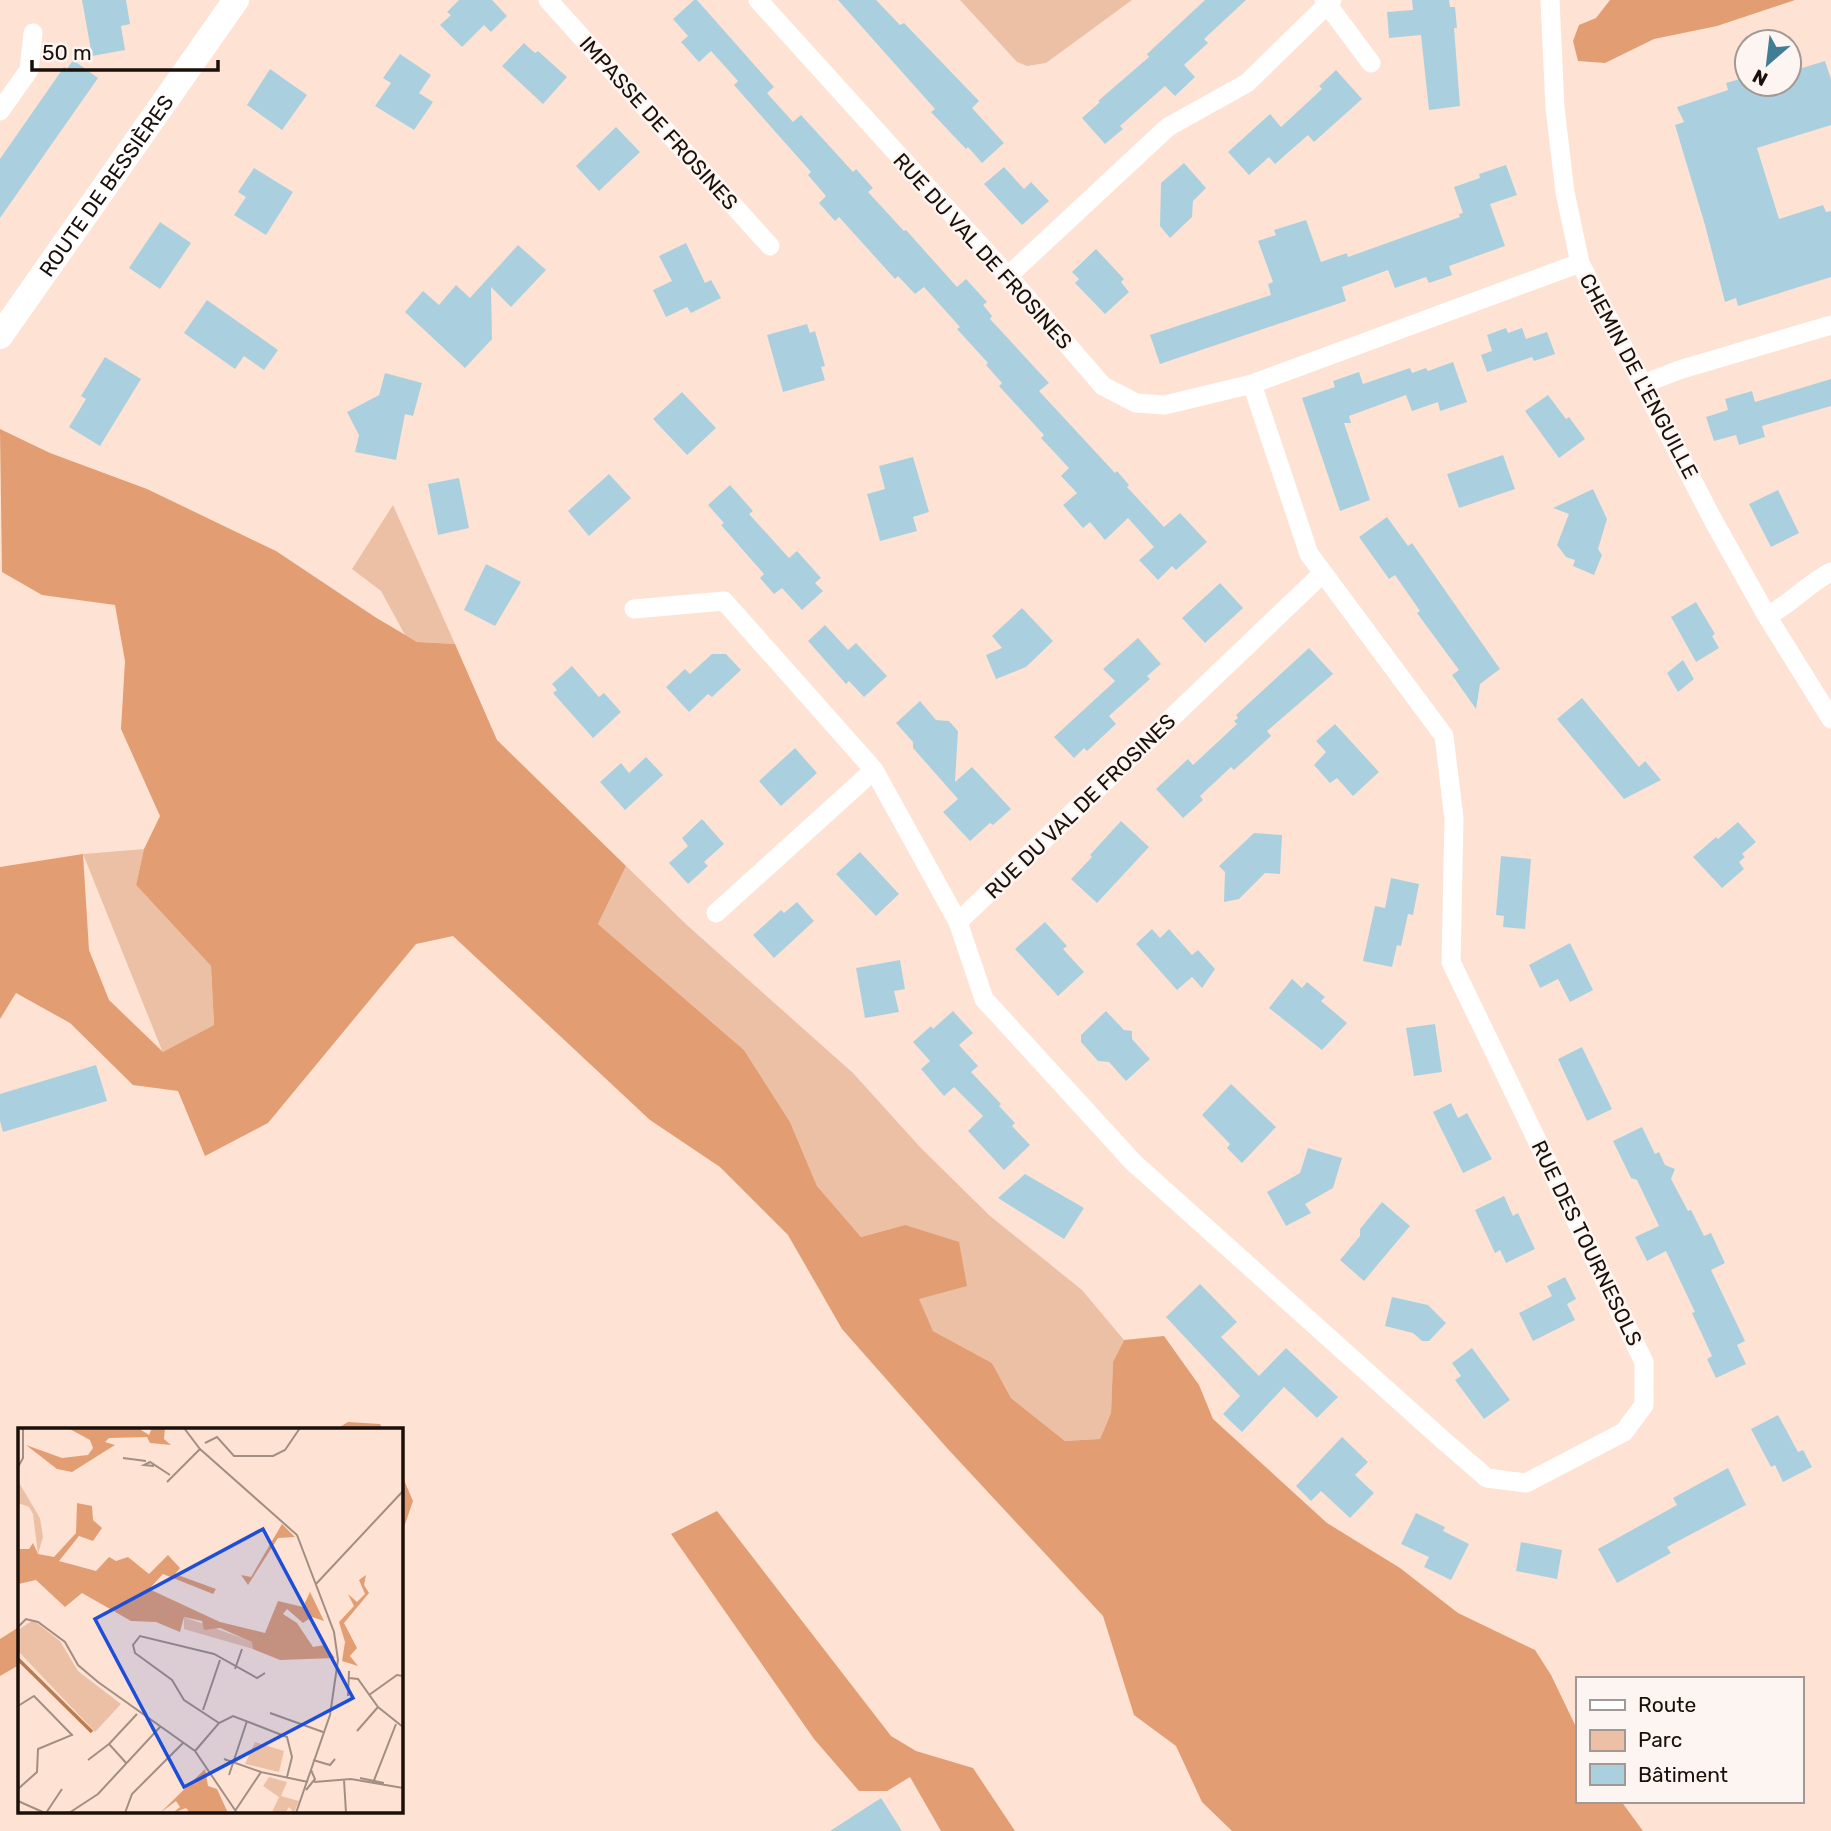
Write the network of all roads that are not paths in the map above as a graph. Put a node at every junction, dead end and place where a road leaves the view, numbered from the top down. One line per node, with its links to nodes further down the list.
1 (236, 0): 13 (main road, ROUTE DE BESSIÈRES)
2 (548, 0): 9 (street, IMPASSE DE FROSINES)
3 (758, 0): 11 (street, RUE DU VAL DE FROSINES)
4 (1550, 0): 10 (street, CHEMIN DE L'ENGUILLE)
5 (1328, 2): 7 (street); 11 (street)
6 (33, 33): 8 (street)
7 (1371, 63)
8 (0, 111)
9 (770, 246)
10 (1580, 263): 14 (street, RUE DU VAL DE FROSINES); 15 (street, CHEMIN DE L'ENGUILLE)
11 (1008, 276): 14 (street, RUE DU VAL DE FROSINES)
12 (1831, 325): 15 (street)
13 (0, 336)
14 (1252, 384): 17 (street)
15 (1643, 384): 19 (street, CHEMIN DE L'ENGUILLE)
16 (1831, 572): 19 (street)
17 (1323, 573): 23 (street, RUE DU VAL DE FROSINES); 23 (street, RUE DES TOURNESOLS)
18 (634, 609): 21 (street, RUE DES TOURNESOLS)
19 (1767, 616): 20 (street, CHEMIN DE L'ENGUILLE)
20 (1831, 719)
21 (874, 770): 22 (street); 23 (street, RUE DES TOURNESOLS)
22 (716, 914)
23 (958, 922)

